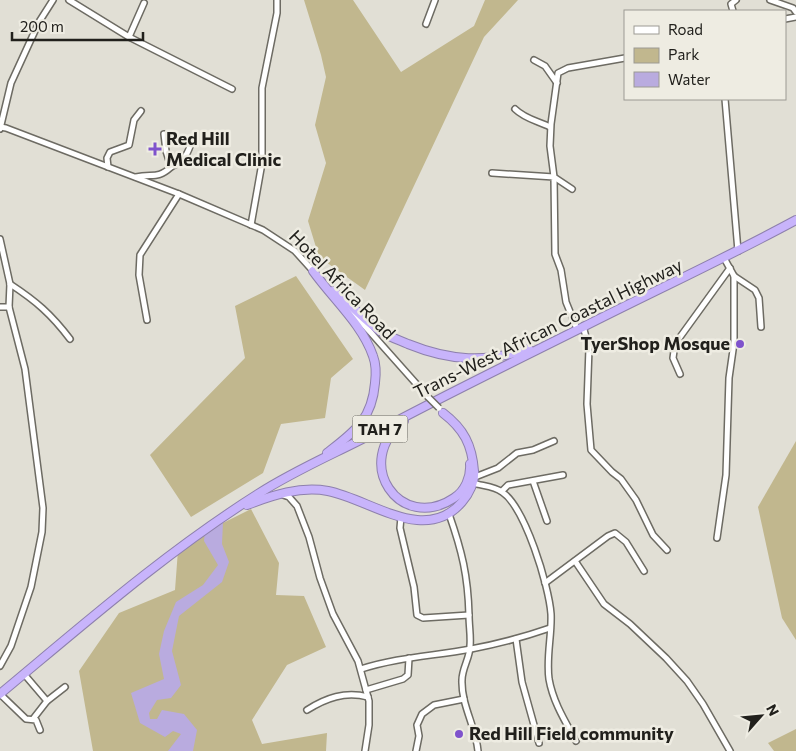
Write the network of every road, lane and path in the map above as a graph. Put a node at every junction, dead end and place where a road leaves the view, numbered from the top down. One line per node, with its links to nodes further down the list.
1 (53, 0): 17 (street)
2 (68, 0): 9 (street)
3 (277, 0): 29 (street)
4 (435, 0): 8 (street)
5 (770, 0): 7 (street)
6 (144, 4): 9 (street)
7 (796, 12)
8 (426, 24)
9 (129, 38): 13 (street)
10 (624, 58): 12 (street)
11 (534, 60): 12 (street)
12 (557, 83): 18 (street)
13 (232, 90)
14 (725, 100): 31 (street)
15 (515, 110): 18 (street)
16 (141, 111): 21 (street)
17 (1, 126): 21 (street, Hotel Africa Road)
18 (550, 127): 25 (street)
19 (164, 134): 22 (street)
20 (192, 140): 22 (street)
21 (108, 166): 24 (street, Hotel Africa Road)
22 (170, 167): 24 (street)
23 (492, 173): 25 (street)
24 (136, 177): 27 (street, Hotel Africa Road)
25 (554, 177): 26 (street); 42 (street)
26 (572, 189)
27 (179, 194): 29 (street, Hotel Africa Road); 40 (street)
28 (796, 220): 31 (highway, Trans-West African Coastal Highway / TAH 7)
29 (250, 225): 34 (street, Hotel Africa Road)
30 (0, 239): 36 (street)
31 (738, 252): 32 (highway, Trans-West African Coastal Highway / TAH 7)
32 (724, 258): 33 (street); 42 (highway, Trans-West African Coastal Highway / TAH 7)
33 (730, 268): 35 (street); 44 (street)
34 (313, 271): 37 (street, Hotel Africa Road); 48 (highway)
35 (734, 276): 41 (street); 58 (street)
36 (10, 284): 39 (street); 43 (street)
37 (333, 291): 42 (highway); 46 (street, Hotel Africa Road, bridge)
38 (0, 307): 39 (street)
39 (9, 307): 68 (street)
40 (147, 320)
41 (761, 327)
42 (577, 330): 45 (highway, Trans-West African Coastal Highway / TAH 7); 59 (street)
43 (70, 339)
44 (680, 374)
45 (422, 408): 46 (highway); 48 (highway, Trans-West African Coastal Highway / TAH 7)
46 (441, 411): 50 (highway)
47 (554, 442): 50 (street)
48 (311, 464): 54 (highway, Trans-West African Coastal Highway / TAH 7)
49 (564, 475): 51 (street)
50 (474, 480): 52 (street); 55 (highway)
51 (533, 481): 52 (street); 57 (street)
52 (502, 492): 62 (street)
53 (280, 493): 54 (highway); 56 (highway); 69 (street)
54 (233, 510): 70 (highway, Trans-West African Coastal Highway / TAH 7)
55 (449, 514): 56 (highway); 63 (street)
56 (401, 518): 63 (street)
57 (547, 521)
58 (717, 538)
59 (667, 550)
60 (575, 561): 61 (street); 62 (street); 85 (street)
61 (644, 571)
62 (545, 583): 64 (street)
63 (469, 615): 66 (street)
64 (550, 628): 65 (street); 81 (street)
65 (516, 639): 66 (street); 80 (street)
66 (470, 649): 67 (street); 75 (street)
67 (408, 658): 69 (street); 72 (street)
68 (0, 666)
69 (361, 669): 72 (street)
70 (24, 674): 73 (highway, Trans-West African Coastal Highway / TAH 7); 76 (street)
71 (65, 687): 76 (street)
72 (366, 690): 74 (street)
73 (0, 694): 78 (street)
74 (368, 697): 77 (street); 82 (street)
75 (464, 699): 83 (street); 84 (street)
76 (47, 701): 78 (street)
77 (306, 710)
78 (33, 719): 79 (street)
79 (40, 730)
80 (539, 742)
81 (576, 742)
82 (365, 751)
83 (416, 751)
84 (478, 751)
85 (730, 751)

